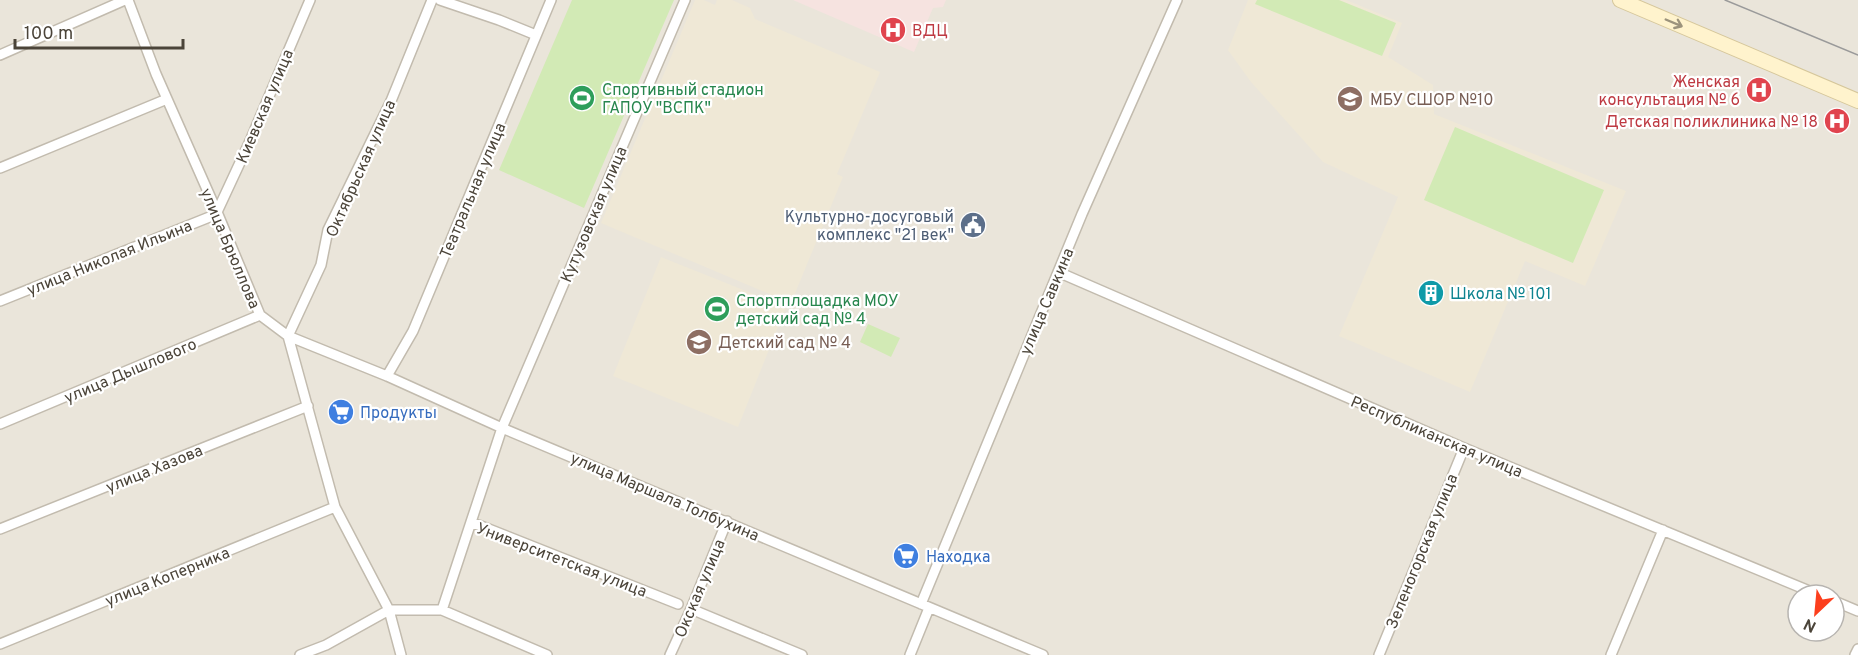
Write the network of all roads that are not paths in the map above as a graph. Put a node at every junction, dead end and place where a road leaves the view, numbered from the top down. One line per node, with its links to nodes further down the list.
1 (126, 0): 10 (street); 11 (street, улица Брюллова)
2 (310, 0): 14 (street, Киевская улица)
3 (432, 0): 18 (street, Октябрьская улица)
4 (440, 0): 9 (street)
5 (551, 0): 9 (street, Театральная улица)
6 (685, 0): 22 (street, Кутузовская улица)
7 (1177, 0): 15 (street, улица Савкина)
8 (1620, 0): 12 (main road, one-way to 12)
9 (536, 35): 19 (street, Театральная улица)
10 (0, 55)
11 (167, 99): 13 (street); 14 (street, улица Брюллова)
12 (1858, 101)
13 (0, 168)
14 (217, 212): 16 (street, улица Николая Ильина); 17 (street, улица Брюллова)
15 (1058, 272): 23 (street, Республиканская улица); 31 (street, улица Савкина)
16 (0, 301)
17 (260, 315): 18 (street, улица Брюллова); 21 (street, улица Дышлового)
18 (288, 336): 19 (street, улица Маршала Толбухина); 20 (street)
19 (387, 376): 22 (street, улица Маршала Толбухина)
20 (308, 406): 24 (street); 27 (street, улица Хазова)
21 (0, 424)
22 (502, 428): 25 (street, улица Маршала Толбухина); 26 (street, Кутузовская улица)
23 (1464, 448): 28 (street, Республиканская улица); 44 (street, Зеленогорская улица)
24 (335, 507): 32 (street); 35 (street, улица Коперника)
25 (727, 521): 31 (street, улица Маршала Толбухина); 33 (street, Окская улица)
26 (471, 522): 30 (street, Университетская улица); 34 (street, Университетская улица)
27 (0, 529)
28 (1663, 530): 29 (street, Республиканская улица); 45 (street)
29 (1790, 583)
30 (678, 604)
31 (925, 606): 42 (street, улица Савкина); 43 (street, улица Маршала Толбухина)
32 (389, 609): 34 (street); 37 (street); 38 (street)
33 (691, 609): 40 (street, Окская улица); 41 (street)
34 (442, 610): 39 (street)
35 (0, 644)
36 (1858, 649): 46 (street)
37 (300, 655)
38 (402, 655)
39 (547, 655)
40 (670, 655)
41 (802, 655)
42 (909, 655)
43 (1043, 655)
44 (1379, 655)
45 (1611, 655)
46 (1856, 655)

